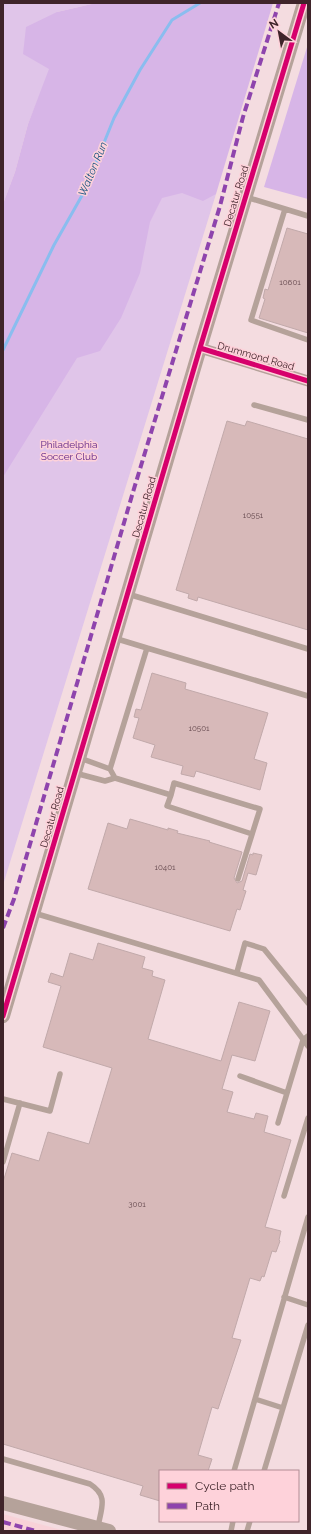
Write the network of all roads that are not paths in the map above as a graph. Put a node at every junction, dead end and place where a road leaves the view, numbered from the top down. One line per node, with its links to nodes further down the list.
1 (304, 3): 2 (street, Decatur Road)
2 (246, 197): 3 (lane); 6 (street, Decatur Road)
3 (285, 209): 4 (lane); 5 (lane)
4 (308, 216)
5 (308, 340)
6 (200, 348): 7 (street, Drummond Road); 10 (street, Decatur Road)
7 (308, 380)
8 (254, 405): 9 (lane)
9 (308, 420)
10 (127, 594): 11 (street, Decatur Road); 13 (lane)
11 (114, 638): 12 (lane); 15 (street, Decatur Road)
12 (147, 648): 14 (lane); 16 (lane)
13 (308, 649)
14 (308, 696)
15 (79, 758): 16 (lane); 17 (street, Decatur Road)
16 (110, 769): 18 (lane)
17 (75, 773): 18 (lane); 22 (street, Decatur Road)
18 (115, 778): 19 (lane)
19 (171, 795): 20 (lane); 20 (lane)
20 (252, 834): 21 (lane)
21 (238, 879)
22 (33, 913): 23 (lane); 25 (street, Decatur Road)
23 (237, 972): 24 (lane); 26 (lane)
24 (308, 1003)
25 (3, 1016)
26 (306, 1038): 27 (lane); 30 (lane)
27 (308, 1046)
28 (60, 1074): 32 (lane)
29 (240, 1076): 30 (lane)
30 (287, 1093): 34 (lane)
31 (3, 1099): 32 (lane)
32 (20, 1103): 35 (lane)
33 (308, 1118): 36 (lane)
34 (278, 1123)
35 (3, 1162)
36 (284, 1196)
37 (308, 1217): 38 (lane)
38 (284, 1297): 39 (lane); 41 (lane)
39 (308, 1305)
40 (308, 1325): 42 (lane)
41 (254, 1399): 42 (lane); 44 (lane)
42 (283, 1408): 45 (lane)
43 (3, 1459): 47 (lane)
44 (234, 1470)
45 (264, 1470)
46 (3, 1503): 47 (street)
47 (103, 1530)

